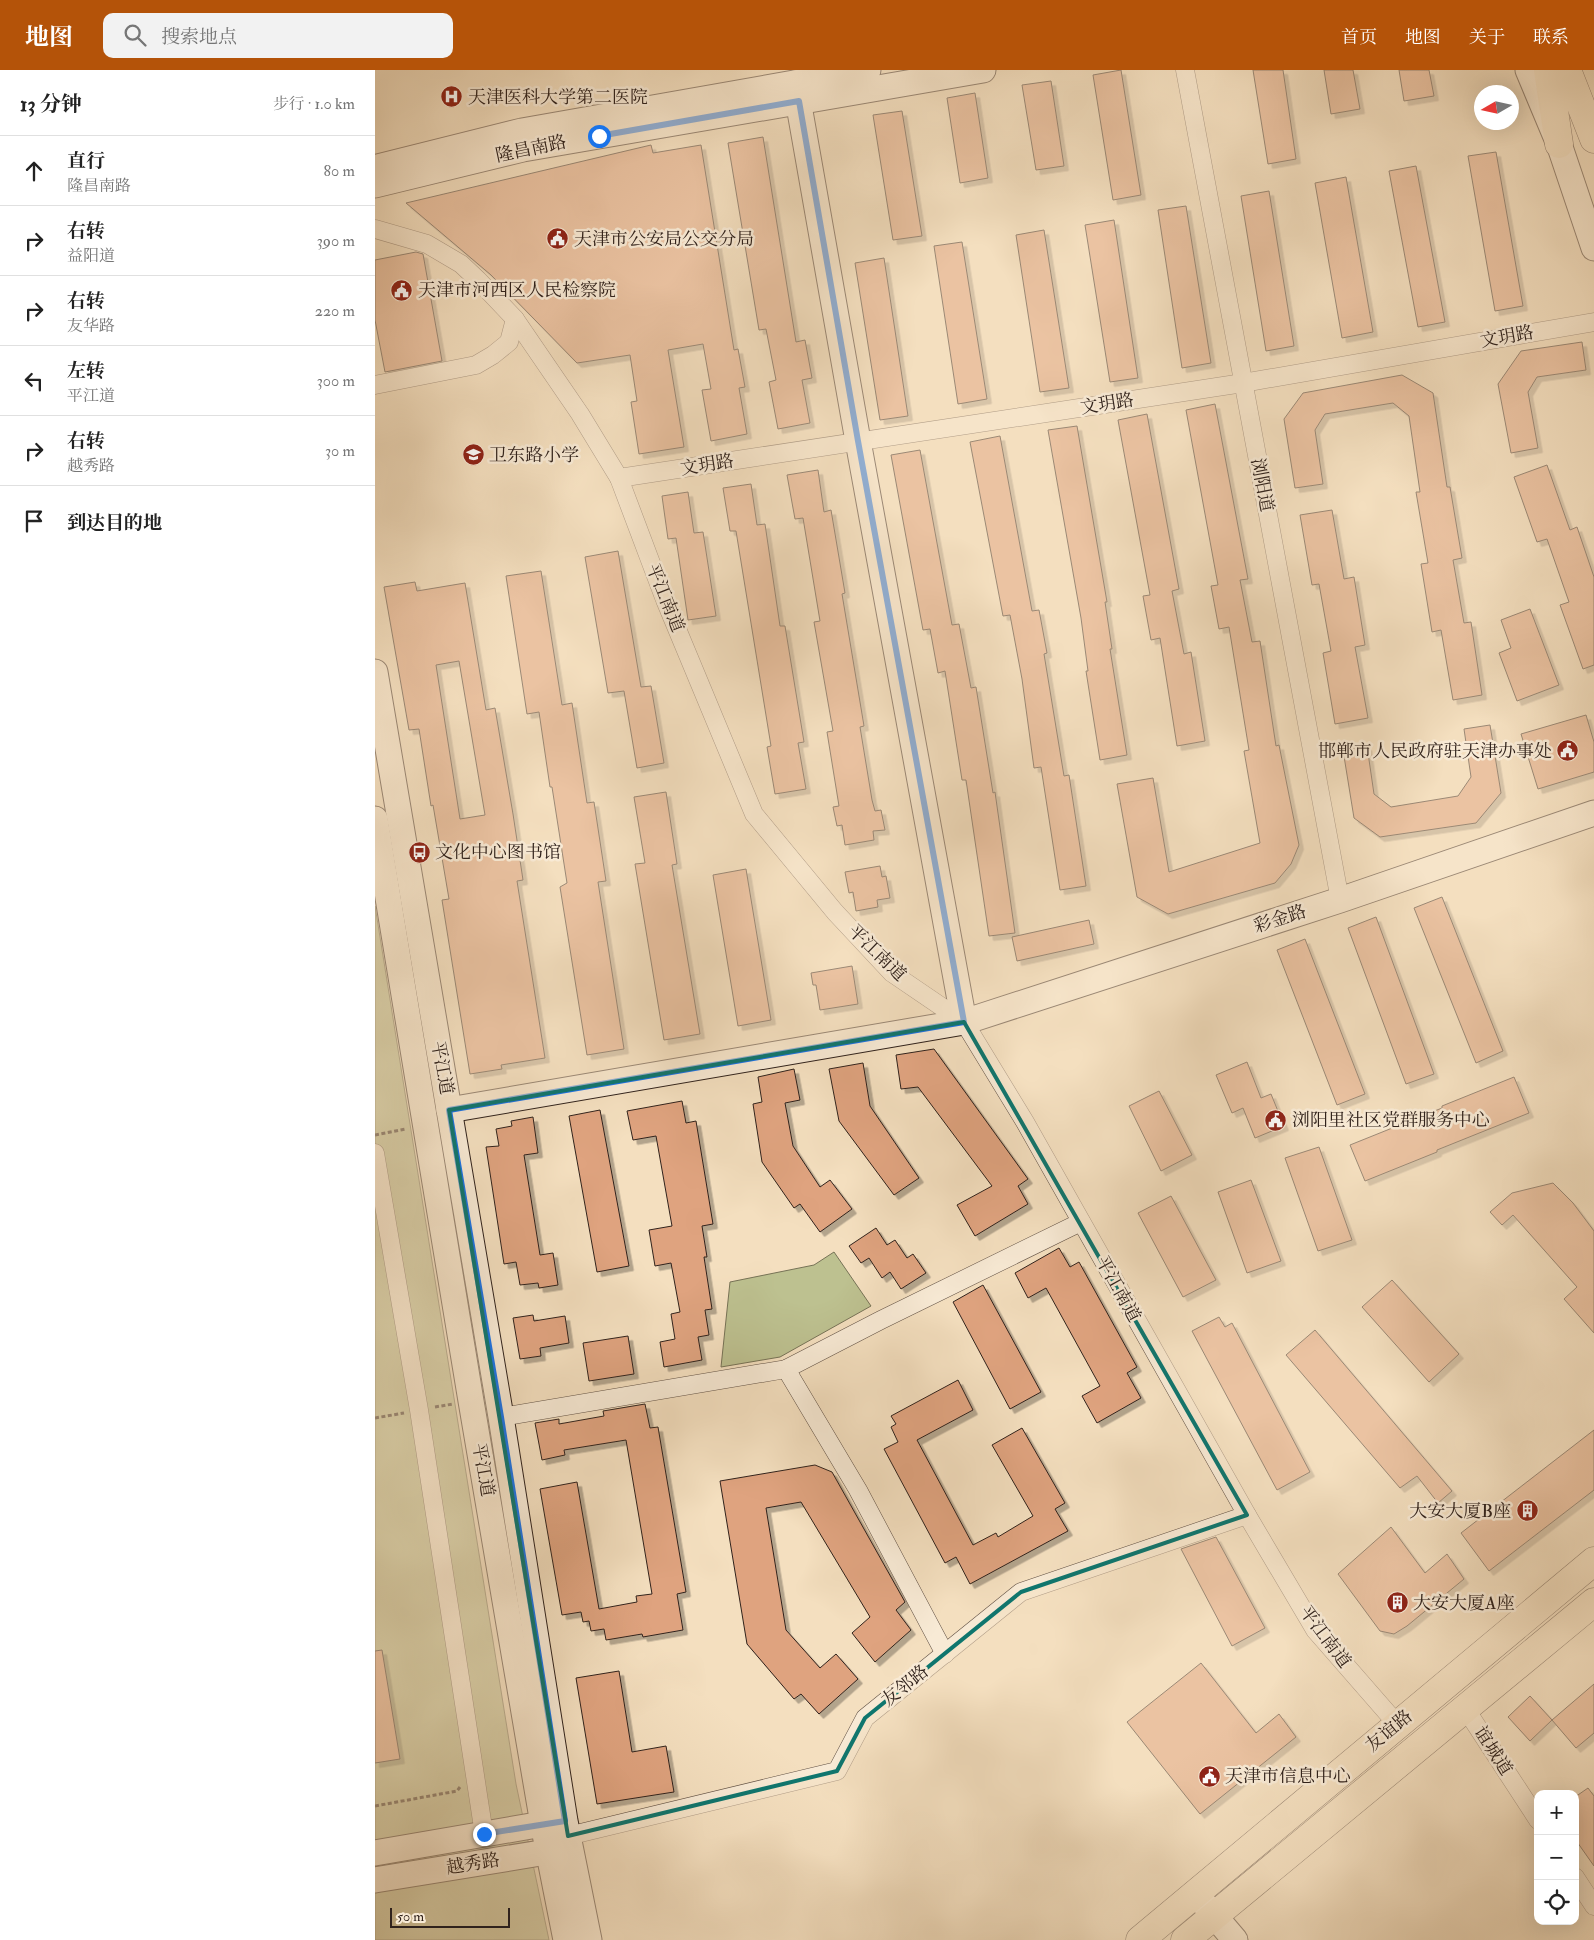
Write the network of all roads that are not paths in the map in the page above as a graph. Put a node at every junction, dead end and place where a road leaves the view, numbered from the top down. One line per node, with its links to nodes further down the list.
1 (868, 70): 7 (main road, 隆昌南路)
2 (983, 70): 7 (main road, 隆昌南路)
3 (1185, 70): 16 (street, 浏阳道)
4 (1529, 70): 9 (main road)
5 (1548, 70): 9 (main road)
6 (1567, 70): 8 (main road)
7 (797, 92): 10 (main road, 隆昌南路); 11 (main road, 隆昌南路); 18 (main road)
8 (1594, 139)
9 (1559, 144): 13 (main road)
10 (375, 167)
11 (375, 185)
12 (375, 230): 14 (street, 平江南道)
13 (1594, 248)
14 (515, 320): 17 (street); 19 (street, 平江南道)
15 (1594, 322): 16 (street, 文玥路)
16 (1243, 383): 18 (street, 文玥路); 23 (street, 浏阳道)
17 (375, 385)
18 (858, 441): 19 (street, 文玥路); 24 (main road)
19 (619, 478): 24 (street, 平江南道)
20 (375, 672): 25 (main road, 平江道)
21 (1594, 814): 23 (main road, 彩金路)
22 (375, 818): 38 (main road, 平江道)
23 (1340, 900): 24 (main road, 彩金路)
24 (964, 1022): 25 (main road, 彩金路); 27 (street, 平江南道)
25 (449, 1110): 29 (main road, 平江道)
26 (375, 1153): 37 (street)
27 (1081, 1222): 28 (street); 30 (street, 平江南道)
28 (786, 1369): 29 (street); 33 (street)
29 (501, 1417): 38 (main road, 平江道)
30 (1247, 1516): 33 (street, 友邻路); 35 (street, 平江南道)
31 (1594, 1561): 35 (main road, 友谊路)
32 (1594, 1602): 34 (main road, 友谊路)
33 (945, 1654): 38 (street, 友邻路)
34 (1465, 1708): 36 (street, 谊城道); 44 (main road, 友谊路)
35 (1397, 1724): 42 (main road, 友谊路)
36 (1534, 1814)
37 (484, 1834): 38 (main road, 越秀路); 39 (main road, 越秀路)
38 (559, 1836): 40 (main road, 越秀路); 45 (main road); 46 (main road)
39 (375, 1853)
40 (375, 1880)
41 (1577, 1880): 43 (street)
42 (1190, 1898): 44 (main road); 47 (main road, 友谊路)
43 (1594, 1906)
44 (1205, 1930): 48 (main road)
45 (566, 1940)
46 (589, 1940)
47 (1140, 1940)
48 (1235, 1940)

